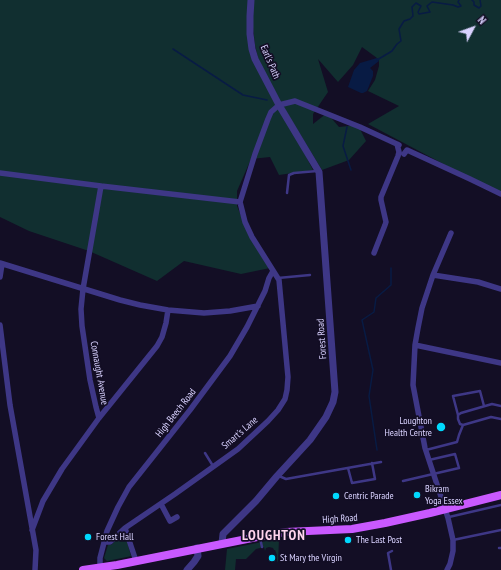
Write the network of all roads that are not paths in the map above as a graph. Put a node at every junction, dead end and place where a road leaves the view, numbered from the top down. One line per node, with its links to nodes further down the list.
1 (251, 0): 2 (street, Earl's Path)
2 (279, 105): 4 (street, Forest Road); 9 (street); 11 (street)
3 (406, 150): 8 (street)
4 (318, 171): 7 (lane); 39 (street, Forest Road)
5 (0, 173): 6 (street)
6 (101, 186): 9 (street); 18 (street, Connaught Avenue)
7 (287, 193)
8 (501, 194)
9 (240, 202): 13 (street)
10 (451, 233): 15 (street)
11 (374, 253)
12 (1, 264): 16 (street); 18 (street)
13 (273, 271): 17 (street); 20 (street, High Beech Road)
14 (310, 275): 17 (lane)
15 (433, 275): 19 (street); 23 (street)
16 (0, 278)
17 (278, 279): 36 (street, Smart's Lane)
18 (83, 289): 21 (street); 28 (street, Connaught Avenue)
19 (501, 289)
20 (258, 306): 21 (street); 52 (street, High Beech Road)
21 (168, 310): 28 (street)
22 (0, 325): 48 (street)
23 (415, 345): 24 (street); 31 (street)
24 (501, 363)
25 (484, 406): 26 (lane); 27 (lane); 27 (lane)
26 (501, 406)
27 (458, 415): 30 (lane)
28 (99, 418): 48 (street, Connaught Avenue)
29 (501, 419): 30 (lane)
30 (463, 425): 31 (lane)
31 (425, 450): 33 (street)
32 (205, 453): 36 (lane)
33 (428, 460): 38 (street); 38 (lane)
34 (381, 462): 35 (lane)
35 (372, 463): 37 (lane); 37 (lane)
36 (214, 467): 42 (street, Smart's Lane)
37 (348, 468): 39 (lane)
38 (433, 474): 40 (lane); 44 (street)
39 (277, 476): 53 (street, Forest Road)
40 (403, 481)
41 (501, 495): 44 (main road, High Road)
42 (162, 504): 45 (street); 47 (street, Smart's Lane)
43 (501, 505): 46 (lane)
44 (445, 509): 46 (street); 50 (main road, High Road)
45 (177, 517)
46 (448, 518): 51 (street)
47 (125, 528): 52 (street, Smart's Lane); 57 (street)
48 (32, 530): 59 (street)
49 (501, 530): 51 (lane)
50 (260, 536): 53 (main road, High Road); 54 (lane)
51 (453, 540): 63 (street)
52 (104, 542): 58 (street, High Beech Road)
53 (222, 543): 55 (main road, High Road)
54 (262, 547)
55 (197, 548): 57 (main road, High Road); 61 (street)
56 (392, 551): 62 (lane)
57 (136, 561): 58 (main road, High Road)
58 (98, 568): 60 (main road, High Road)
59 (35, 570)
60 (84, 570)
61 (187, 570)
62 (391, 570)
63 (447, 570)

